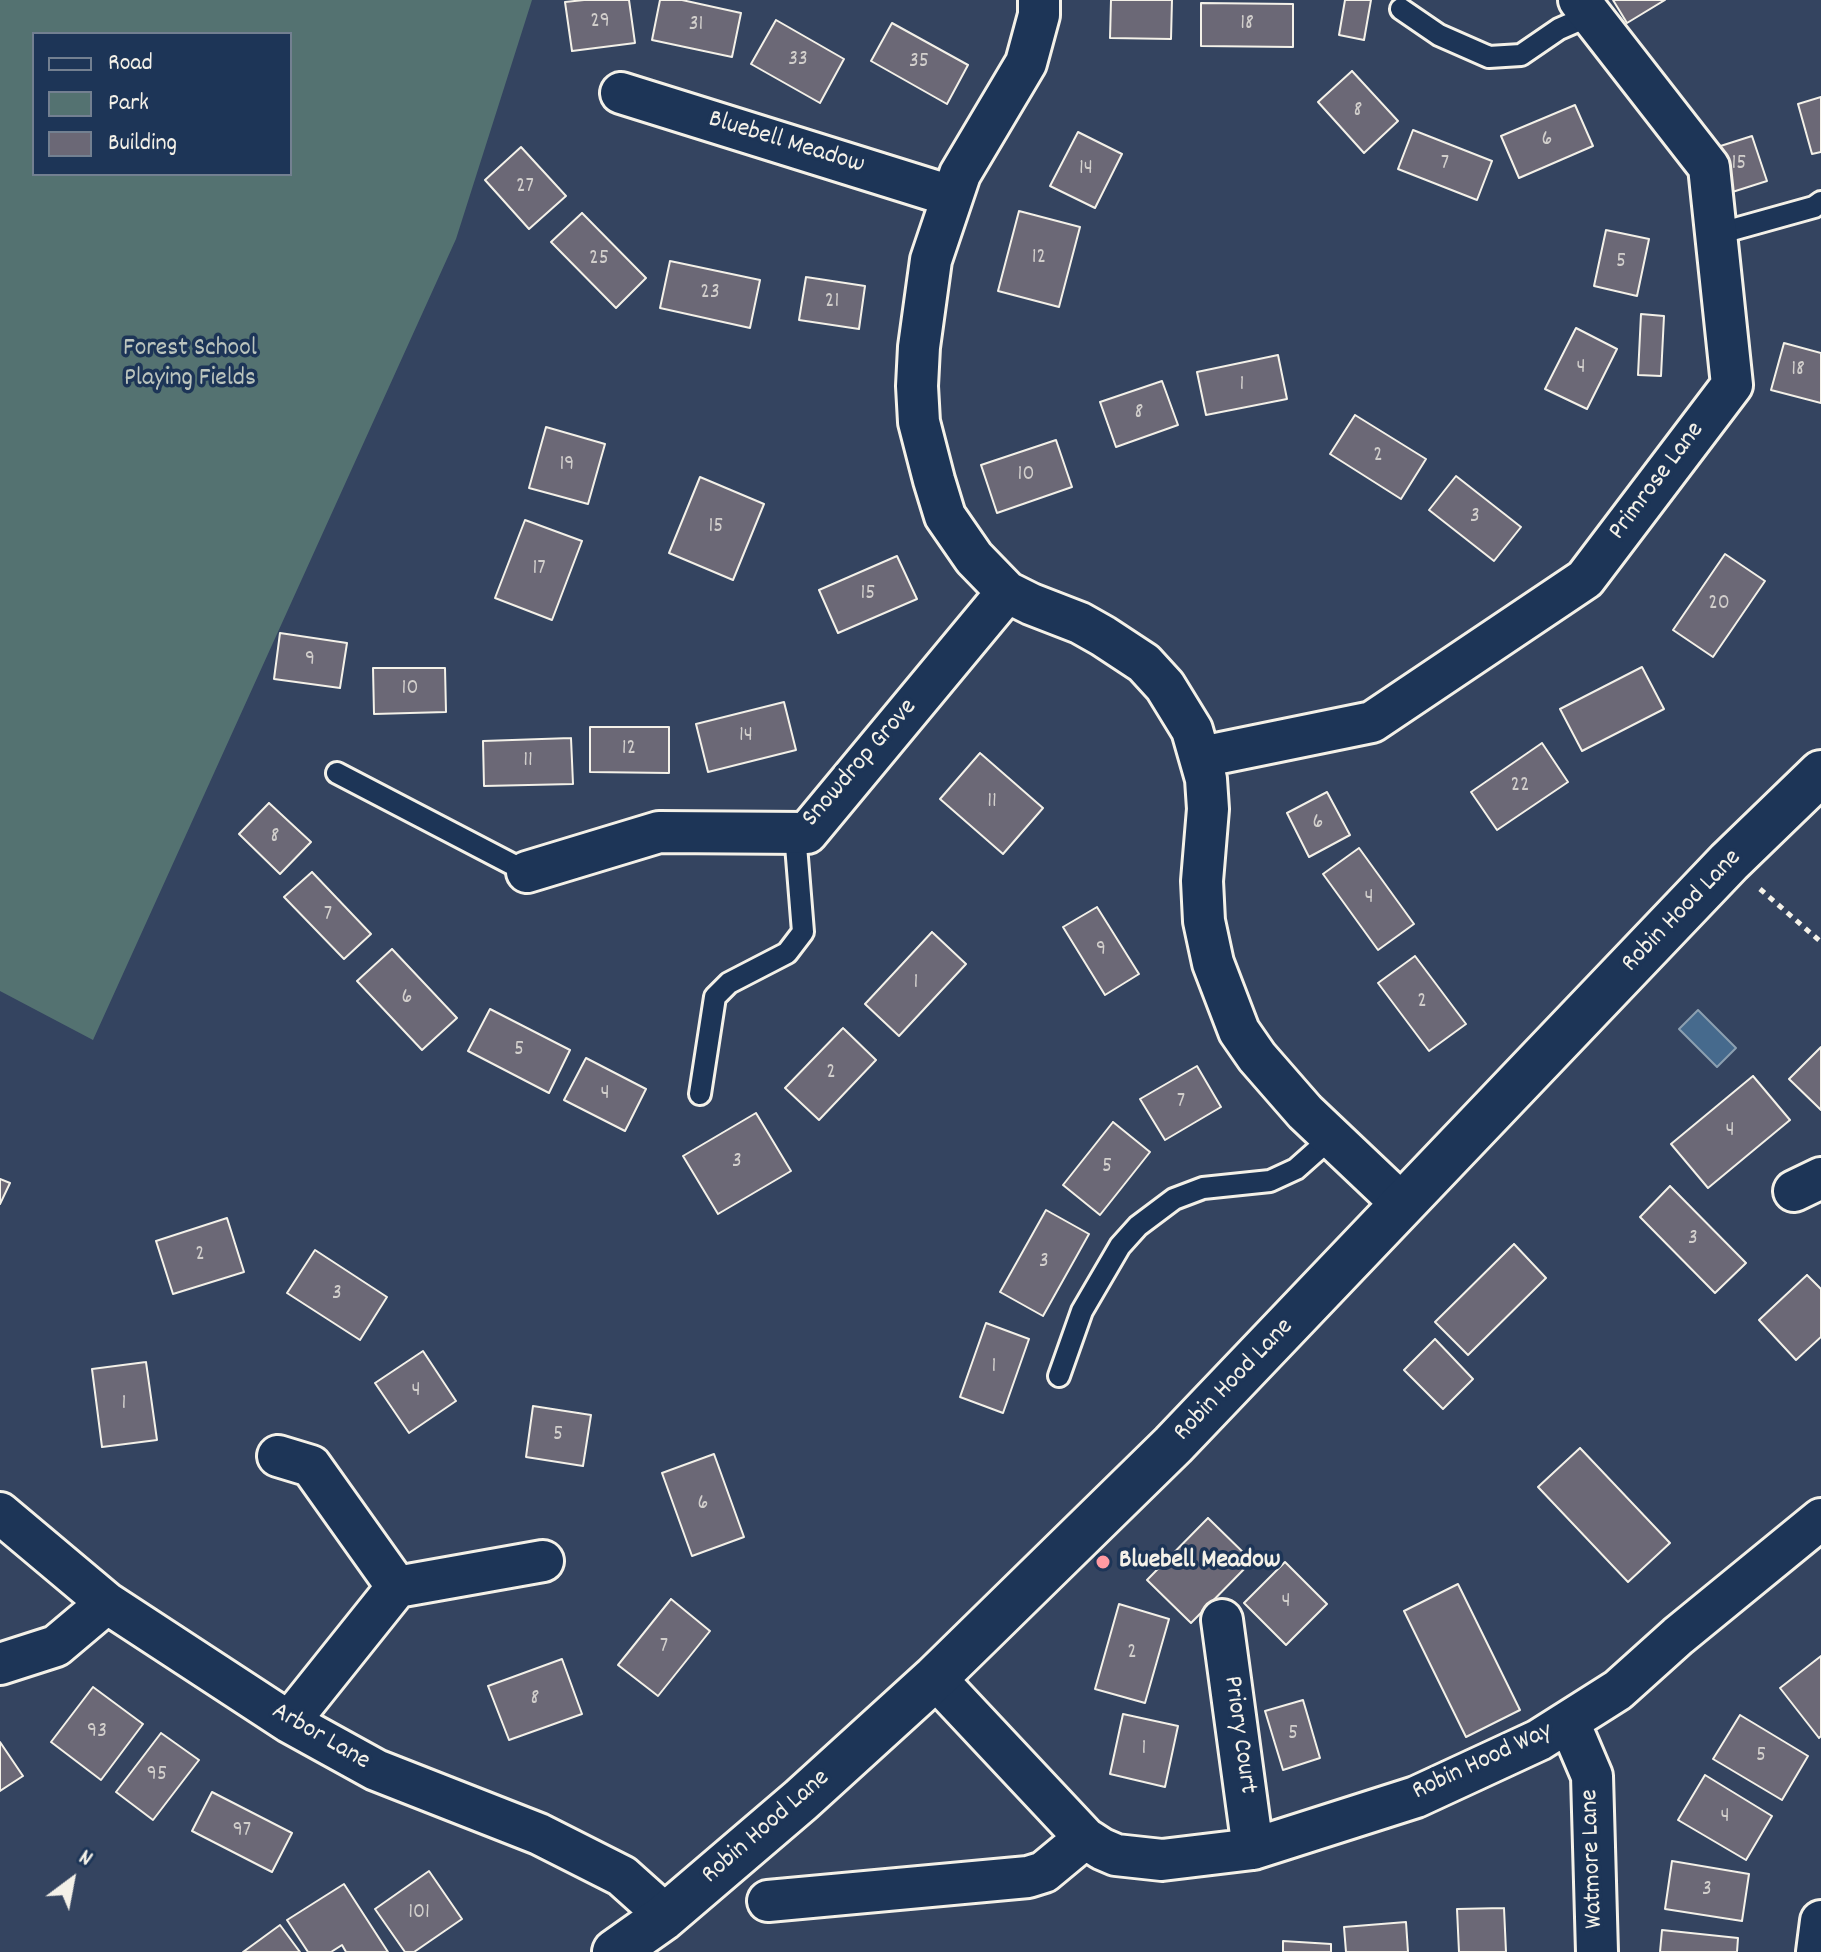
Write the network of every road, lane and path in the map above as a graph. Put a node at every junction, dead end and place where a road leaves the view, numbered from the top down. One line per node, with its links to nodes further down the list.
1 (1039, 0): 5 (street)
2 (1585, 8): 3 (lane); 7 (street, Primrose Lane)
3 (1401, 9)
4 (621, 93): 5 (street, Bluebell Meadow)
5 (951, 196): 8 (street)
6 (1821, 202): 7 (lane)
7 (1717, 234): 9 (street, Primrose Lane)
8 (1007, 592): 9 (street); 12 (street, Snowdrop Grove)
9 (1201, 757): 17 (street)
10 (337, 773): 14 (lane)
11 (1821, 773): 13 (main road, Robin Hood Lane)
12 (795, 833): 14 (street, Snowdrop Grove); 16 (lane)
13 (1729, 862): 15 (path); 18 (main road, Robin Hood Lane)
14 (527, 872)
15 (1821, 942)
16 (700, 1094)
17 (1332, 1137): 18 (street); 19 (lane)
18 (1403, 1205): 28 (main road, Robin Hood Lane)
19 (1059, 1376)
20 (278, 1456): 24 (street)
21 (0, 1513): 25 (street, Arbor Lane)
22 (1821, 1519): 30 (street, Robin Hood Way)
23 (543, 1561): 24 (street)
24 (397, 1587): 29 (street)
25 (107, 1603): 27 (street); 29 (street, Arbor Lane)
26 (1222, 1620): 32 (street, Priory Court)
27 (0, 1664)
28 (935, 1678): 31 (street, Robin Hood Way); 34 (main road, Robin Hood Lane)
29 (289, 1722): 34 (street, Arbor Lane)
30 (1569, 1722): 32 (street, Robin Hood Way); 37 (street, Watmore Lane)
31 (1085, 1838): 32 (street, Robin Hood Way); 33 (street)
32 (1253, 1849)
33 (768, 1901)
34 (663, 1918): 36 (main road, Robin Hood Lane)
35 (1821, 1921): 38 (street)
36 (615, 1952)
37 (1597, 1952)
38 (1817, 1952)

